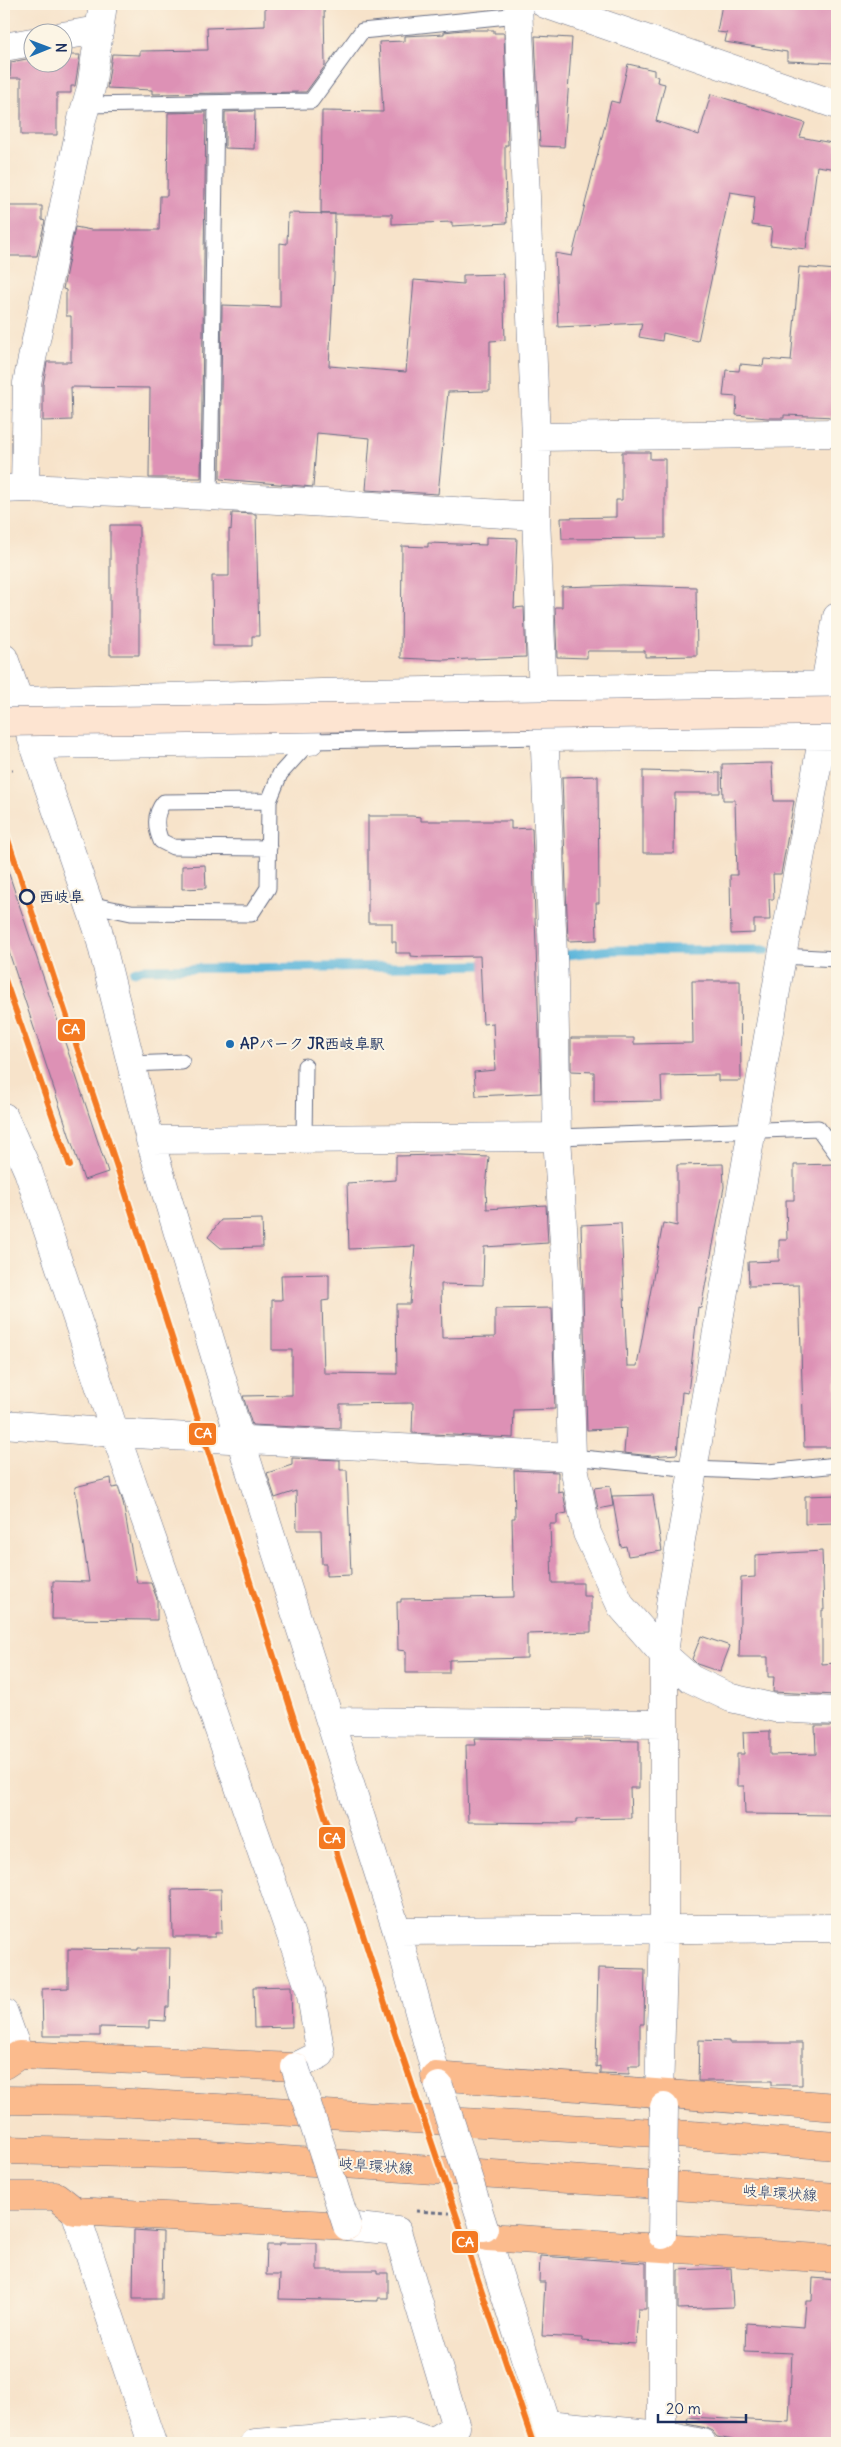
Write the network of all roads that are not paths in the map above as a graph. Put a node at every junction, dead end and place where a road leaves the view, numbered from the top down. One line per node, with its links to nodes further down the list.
1 (545, 4): 9 (street)
2 (518, 10): 7 (lane); 11 (street)
3 (101, 17): 4 (street); 8 (street)
4 (72, 31)
5 (22, 44): 6 (street)
6 (4, 47)
7 (216, 104): 8 (lane); 13 (lane)
8 (86, 105): 12 (street)
9 (837, 105)
10 (837, 433): 11 (street)
11 (536, 437): 14 (street)
12 (14, 489): 13 (street)
13 (210, 496): 14 (street)
14 (536, 516): 18 (street)
15 (837, 618): 17 (street)
16 (4, 658): 20 (street)
17 (831, 685): 18 (street)
18 (543, 689): 20 (street); 22 (street)
19 (837, 711): 20 (street, bridge)
20 (12, 712): 24 (street)
21 (830, 735): 22 (street); 28 (street)
22 (544, 737): 23 (lane); 35 (street)
23 (310, 742): 24 (street); 25 (lane)
24 (35, 745): 27 (street)
25 (269, 801): 26 (lane); 26 (lane)
26 (269, 848): 27 (lane)
27 (89, 904): 31 (street)
28 (782, 956): 29 (lane); 34 (street)
29 (837, 959)
30 (182, 1062): 31 (lane)
31 (131, 1064): 37 (street)
32 (305, 1066): 36 (lane)
33 (4, 1117): 40 (street)
34 (752, 1130): 35 (lane); 38 (lane); 44 (street)
35 (557, 1136): 36 (street); 42 (street)
36 (304, 1139): 37 (street)
37 (150, 1140): 41 (street)
38 (837, 1154)
39 (4, 1424): 40 (street)
40 (115, 1433): 41 (street); 54 (street)
41 (240, 1439): 42 (street); 47 (street)
42 (572, 1457): 44 (lane); 45 (street)
43 (837, 1465): 44 (lane)
44 (693, 1469): 45 (street)
45 (664, 1655): 46 (street); 48 (street)
46 (837, 1710)
47 (330, 1721): 48 (street); 51 (street)
48 (664, 1724): 49 (street)
49 (664, 1928): 50 (street); 51 (street); 57 (street)
50 (837, 1928)
51 (397, 1930): 55 (street)
52 (4, 2012): 53 (street)
53 (11, 2060): 54 (main road)
54 (295, 2067): 64 (street, bridge)
55 (437, 2081): 57 (main road); 65 (street, bridge)
56 (4, 2100): 59 (main road)
57 (661, 2100): 58 (main road); 66 (street, bridge)
58 (837, 2107)
59 (837, 2146)
60 (4, 2150): 62 (main road, 岐阜環状線)
61 (4, 2196): 63 (main road)
62 (837, 2197)
63 (75, 2211): 64 (main road); 71 (street)
64 (347, 2226): 70 (street)
65 (486, 2232): 66 (main road); 68 (street)
66 (662, 2242): 67 (main road); 69 (street)
67 (837, 2258)
68 (549, 2434): 69 (street)
69 (662, 2435): 73 (street)
70 (418, 2440): 72 (street)
71 (152, 2443)
72 (255, 2443)
73 (702, 2443)

